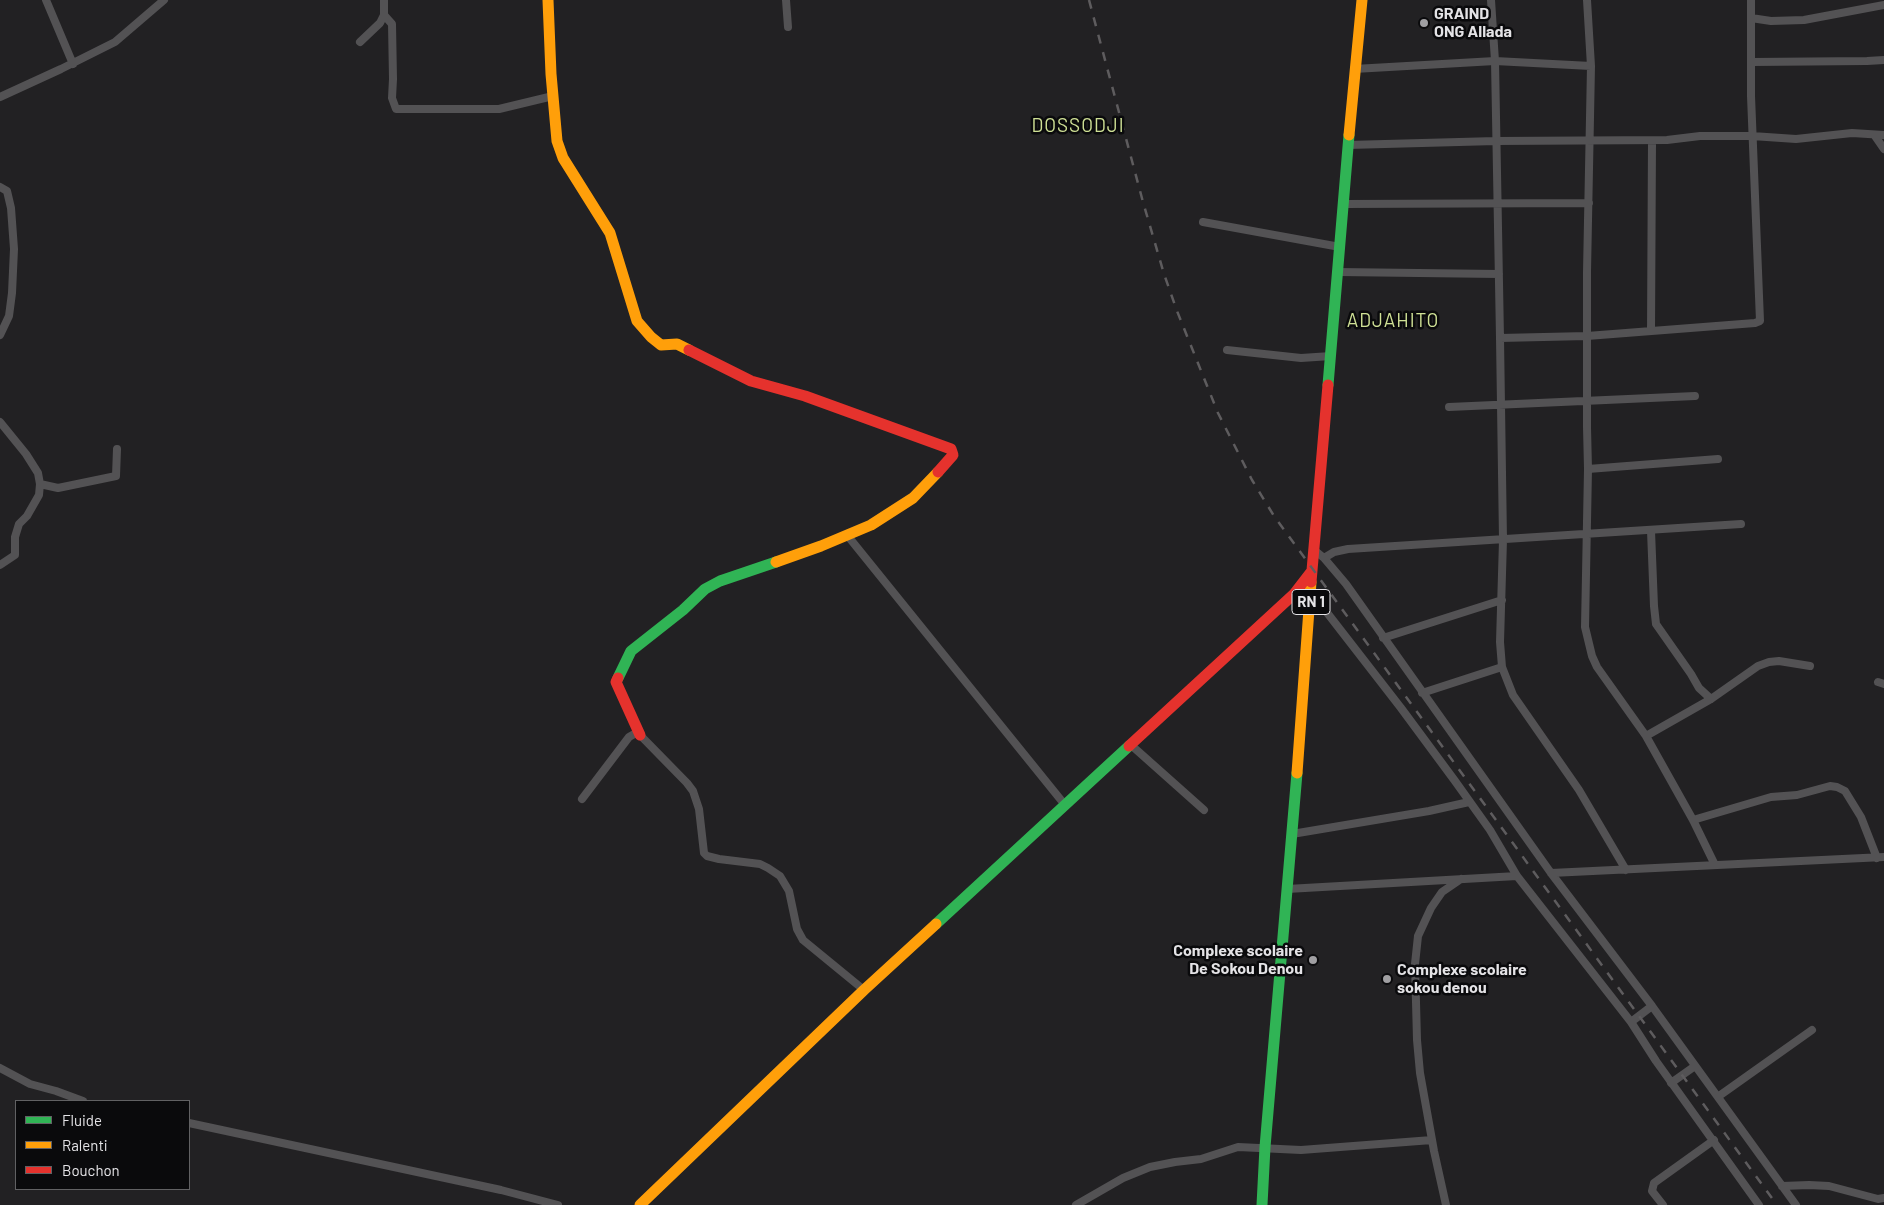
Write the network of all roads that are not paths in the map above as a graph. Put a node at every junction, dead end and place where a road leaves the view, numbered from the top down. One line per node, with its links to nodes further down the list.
1 (46, 0): 18 (street)
2 (164, 0): 18 (street)
3 (384, 0): 11 (street)
4 (548, 0): 21 (street)
5 (786, 0): 13 (street)
6 (1362, 0): 20 (street, RN 1)
7 (1491, 0): 15 (street)
8 (1587, 0): 19 (street)
9 (1751, 0): 12 (street)
10 (1884, 4): 12 (street)
11 (384, 15): 14 (street); 21 (street)
12 (1751, 18): 17 (street)
13 (788, 27)
14 (360, 42)
15 (1495, 60): 19 (street); 20 (street); 27 (street)
16 (1884, 60): 17 (street)
17 (1752, 62): 24 (street)
18 (73, 64): 22 (street)
19 (1591, 66): 26 (street)
20 (1354, 69): 29 (street, RN 1)
21 (553, 96): 57 (street)
22 (0, 97)
23 (1884, 135): 25 (street)
24 (1752, 136): 25 (street); 28 (street); 39 (street)
25 (1875, 136): 30 (street)
26 (1588, 140): 27 (street); 28 (street); 33 (street)
27 (1496, 141): 29 (street); 32 (street)
28 (1652, 141): 39 (street)
29 (1348, 145): 34 (street, RN 1)
30 (1884, 149)
31 (0, 187): 40 (street)
32 (1498, 203): 33 (street); 34 (street); 38 (street)
33 (1588, 203): 41 (street)
34 (1344, 204): 36 (street, RN 1)
35 (1203, 222): 36 (street)
36 (1340, 247): 37 (street, RN 1)
37 (1338, 272): 38 (street); 44 (street, RN 1)
38 (1499, 274): 42 (street)
39 (1651, 331): 41 (street)
40 (0, 335)
41 (1587, 336): 42 (street); 46 (street)
42 (1500, 338): 47 (street)
43 (1227, 350): 44 (street)
44 (1331, 356): 59 (street, RN 1)
45 (1695, 396): 46 (street)
46 (1586, 402): 47 (street); 52 (street)
47 (1501, 406): 48 (street); 58 (street)
48 (1449, 407)
49 (0, 422): 53 (street)
50 (117, 449): 53 (street)
51 (1718, 459): 52 (street)
52 (1588, 469): 56 (street)
53 (40, 484): 61 (street)
54 (1741, 524): 55 (street)
55 (1651, 531): 56 (street); 70 (street)
56 (1586, 534): 58 (street); 72 (street)
57 (847, 535): 71 (street); 76 (street)
58 (1503, 540): 60 (street); 65 (street)
59 (1313, 548): 60 (street); 62 (street, RN 1)
60 (1324, 558): 66 (street)
61 (0, 565)
62 (1311, 572): 63 (street); 64 (street, RN 1)
63 (1294, 594): 64 (street); 73 (street)
64 (1311, 598): 75 (street); 79 (street, RN 1)
65 (1502, 600): 66 (street); 68 (street)
66 (1383, 638): 69 (street)
67 (1810, 666): 70 (street)
68 (1502, 667): 69 (street); 82 (street)
69 (1422, 692): 83 (street)
70 (1711, 699): 72 (street)
71 (640, 735): 74 (street); 87 (street)
72 (1646, 736): 78 (street)
73 (1131, 745): 76 (street); 77 (street)
74 (582, 799)
75 (1469, 802): 79 (street); 84 (street)
76 (1065, 805): 87 (street)
77 (1204, 810)
78 (1693, 820): 80 (street); 81 (street)
79 (1292, 834): 86 (street, RN 1)
80 (1880, 857): 81 (street)
81 (1715, 865): 82 (street)
82 (1626, 870): 83 (street)
83 (1551, 873): 88 (street)
84 (1517, 876): 85 (street); 89 (street)
85 (1461, 880): 86 (street); 97 (street)
86 (1287, 889): 99 (street, RN 1)
87 (864, 990): 103 (street)
88 (1652, 1006): 89 (street); 91 (street)
89 (1631, 1022): 93 (street)
90 (1812, 1030): 94 (street)
91 (1695, 1066): 93 (street); 94 (street)
92 (0, 1068): 95 (street)
93 (1671, 1083): 98 (street)
94 (1718, 1096): 100 (street)
95 (80, 1100)
96 (190, 1123): 102 (street)
97 (1432, 1140): 99 (street); 106 (street)
98 (1714, 1140): 107 (street); 108 (street)
99 (1265, 1147): 104 (street); 105 (street, RN 1)
100 (1782, 1186): 101 (street); 109 (street)
101 (1884, 1198)
102 (558, 1205)
103 (640, 1205)
104 (1076, 1205)
105 (1262, 1205)
106 (1446, 1205)
107 (1663, 1205)
108 (1760, 1205)
109 (1796, 1205)

